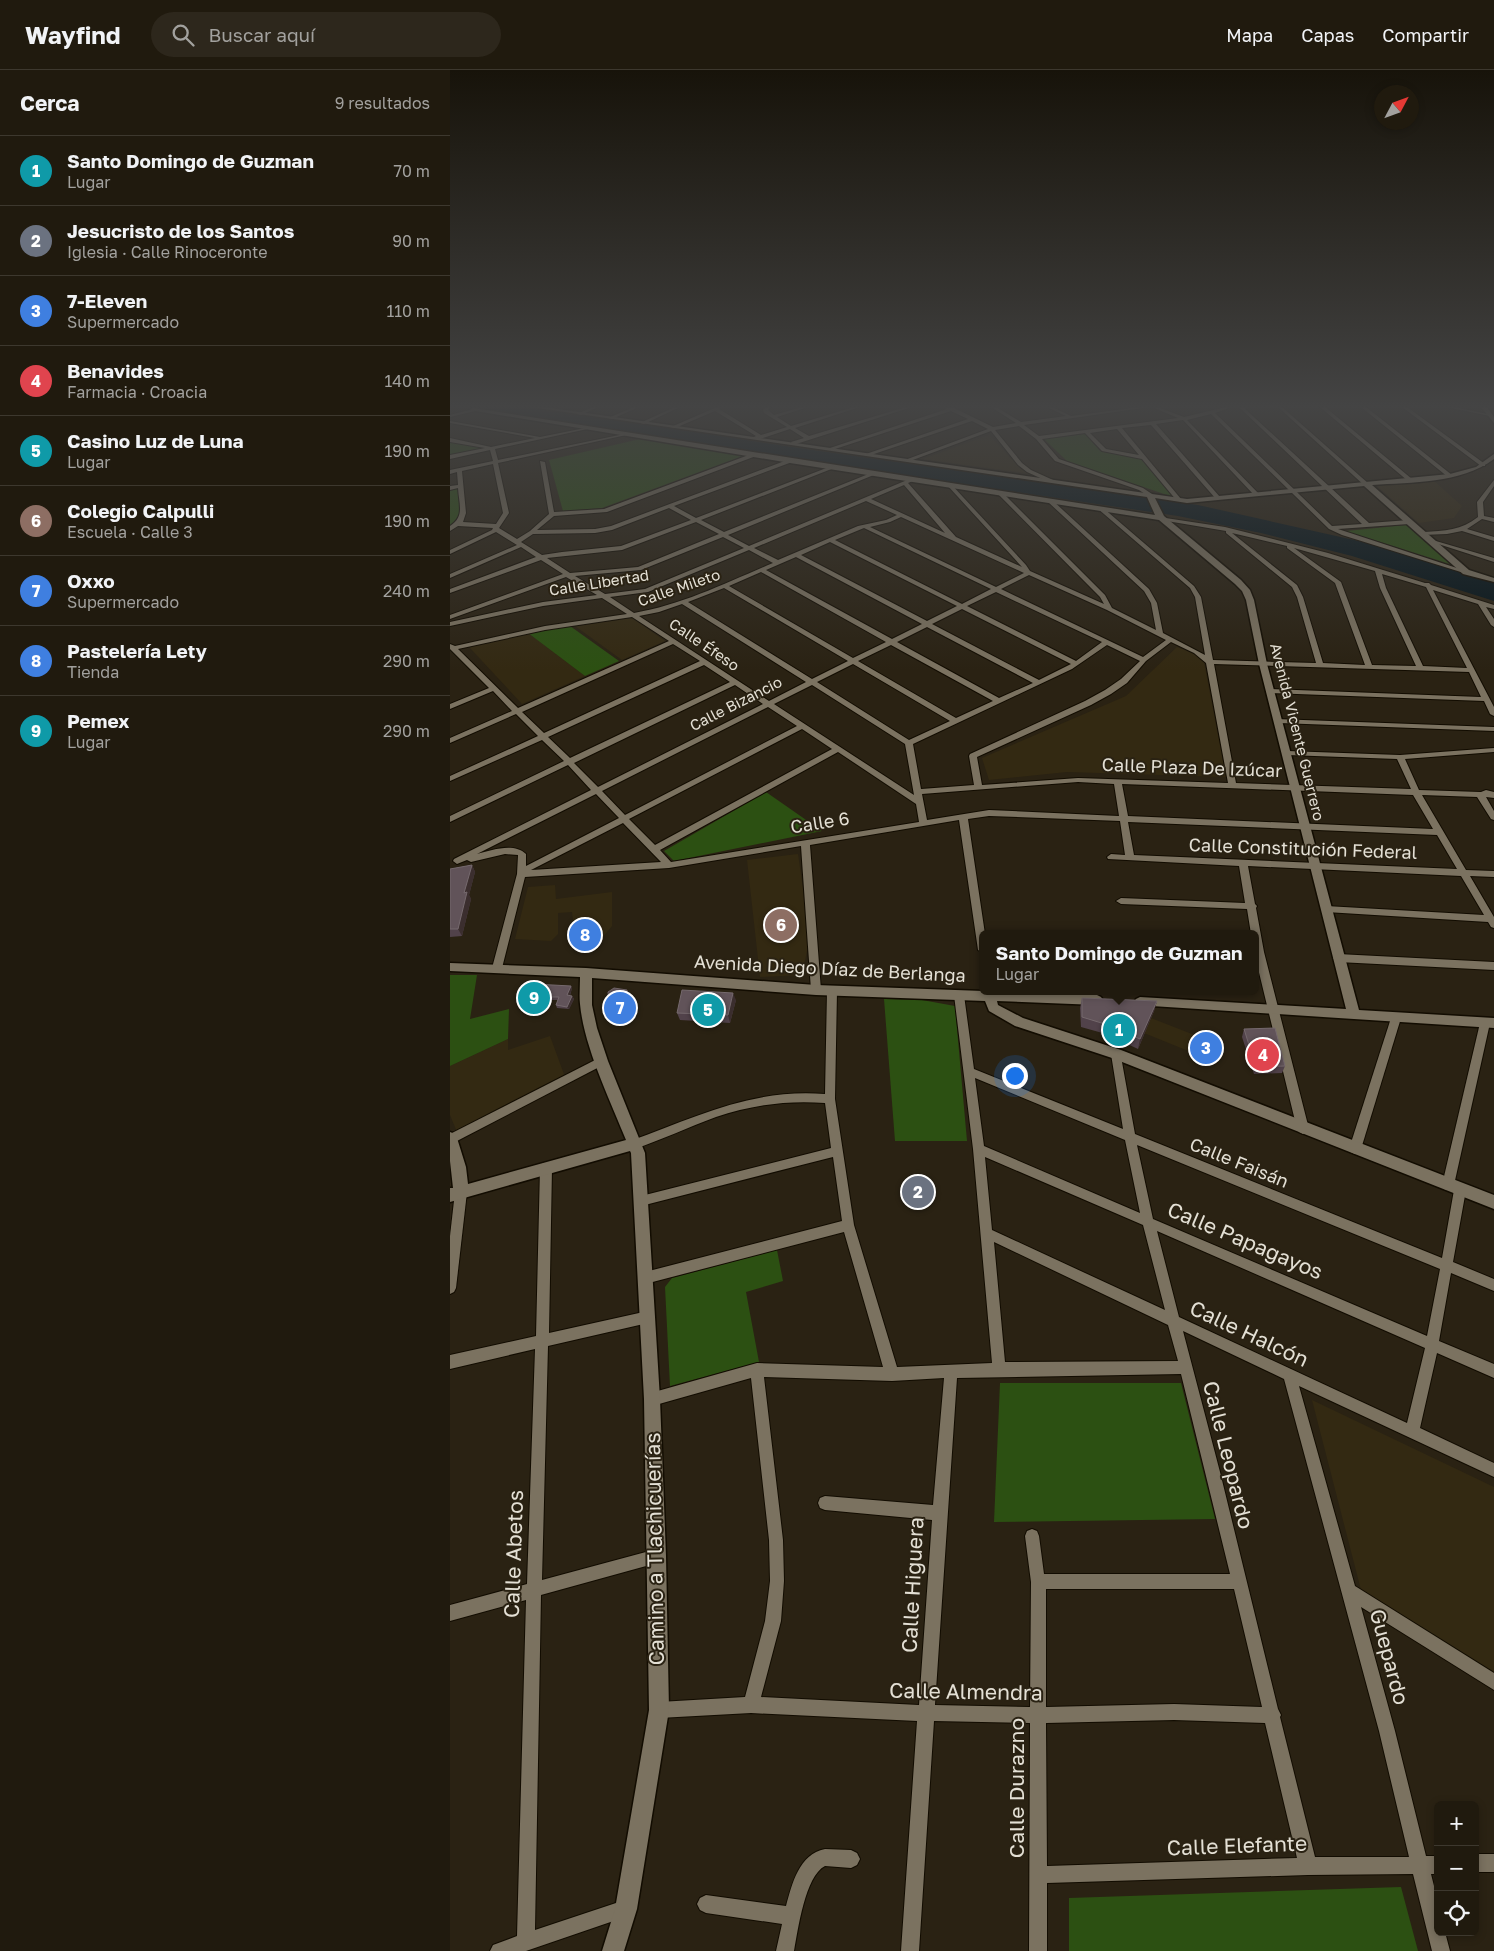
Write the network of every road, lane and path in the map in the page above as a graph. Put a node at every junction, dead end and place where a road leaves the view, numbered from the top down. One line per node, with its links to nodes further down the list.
1 (462, 495): 36 (street)
2 (503, 495): 39 (street)
3 (548, 495): 29 (street)
4 (649, 495): 29 (street)
5 (703, 495): 27 (street)
6 (761, 495): 33 (street)
7 (822, 495): 46 (street)
8 (877, 495): 24 (street, Calle Libertad)
9 (919, 495): 49 (street)
10 (958, 495): 62 (street)
11 (1002, 495): 75 (street)
12 (1011, 495): 26 (street)
13 (1137, 495): 22 (street)
14 (1148, 495): 22 (street)
15 (1175, 495): 25 (street)
16 (1215, 495): 23 (street)
17 (1257, 495): 23 (street)
18 (1296, 495): 40 (street)
19 (1335, 495): 38 (street)
20 (1378, 495): 35 (street)
21 (1485, 495): 32 (street)
22 (1151, 497): 25 (street); 31 (street, Avenida Vicente Guerrero)
23 (1218, 498): 25 (street)
24 (866, 499): 30 (street); 53 (street, Calle Libertad)
25 (1179, 500)
26 (1050, 501): 28 (street); 81 (street)
27 (671, 507): 33 (street); 44 (street)
28 (1100, 508): 31 (street); 90 (street)
29 (552, 514): 44 (street)
30 (900, 515): 37 (street, Calle Mileto); 49 (street)
31 (1159, 515): 42 (street); 92 (street, Avenida Vicente Guerrero)
32 (1482, 517): 34 (street); 43 (street)
33 (696, 520): 46 (street); 56 (street)
34 (1494, 520)
35 (1409, 522): 38 (street); 45 (street)
36 (458, 524): 39 (street); 41 (street)
37 (864, 526): 48 (street, Calle Mileto); 68 (street)
38 (1367, 526): 40 (street)
39 (497, 528): 51 (street, Calle Éfeso); 54 (street)
40 (1332, 528): 61 (street)
41 (450, 529)
42 (1225, 529): 52 (street); 93 (street)
43 (1464, 530): 45 (street); 47 (street)
44 (532, 532): 51 (street)
45 (1424, 534): 50 (street)
46 (723, 535): 53 (street); 63 (street)
47 (1494, 539)
48 (831, 540): 55 (street, Calle Mileto); 73 (street)
49 (955, 540): 62 (street)
50 (1431, 540): 57 (street); 61 (street)
51 (520, 543): 56 (street, Calle Éfeso); 64 (street)
52 (1284, 543): 59 (street); 94 (street)
53 (749, 548): 58 (street); 70 (street, Calle Libertad)
54 (450, 552)
55 (797, 555): 58 (street, Calle Mileto); 78 (street)
56 (543, 557): 63 (street, Calle Éfeso); 69 (street)
57 (1494, 560)
58 (778, 563): 60 (street, Calle Mileto)
59 (1377, 569): 66 (street); 95 (street)
60 (762, 570): 67 (street, Calle Mileto); 83 (street)
61 (1466, 572): 65 (street)
62 (1028, 573): 68 (street, Calle Bizancio); 75 (street)
63 (567, 574): 70 (street, Calle Éfeso); 77 (street)
64 (450, 576)
65 (1494, 580)
66 (1427, 584): 72 (street); 96 (street)
67 (724, 586): 71 (street, Calle Mileto); 88 (street)
68 (995, 589): 73 (street, Calle Bizancio); 85 (street)
69 (450, 591)
70 (603, 595): 76 (street, Calle Éfeso); 79 (street, Calle Libertad)
71 (684, 602): 76 (street, Calle Mileto); 97 (street)
72 (1481, 603): 74 (street); 80 (street)
73 (961, 606): 78 (street, Calle Bizancio); 91 (street)
74 (1494, 607)
75 (1109, 609): 81 (street)
76 (635, 616): 84 (street, Calle Éfeso); 86 (street, Calle Mileto)
77 (450, 617)
78 (926, 623): 83 (street, Calle Bizancio); 99 (street)
79 (450, 624)
80 (1494, 625)
81 (1160, 634): 82 (street)
82 (1171, 639): 87 (street); 90 (street)
83 (890, 641): 88 (street, Calle Bizancio); 103 (street)
84 (674, 642): 89 (street, Calle Éfeso); 106 (street)
85 (1107, 642): 87 (street); 91 (street)
86 (452, 646): 100 (street)
87 (1144, 660): 123 (street)
88 (851, 661): 97 (street, Calle Bizancio); 108 (street)
89 (704, 662): 98 (street, Calle Éfeso); 112 (street)
90 (1210, 662): 92 (street); 122 (street)
91 (1077, 664): 99 (street)
92 (1263, 664): 93 (street); 101 (street, Avenida Vicente Guerrero)
93 (1320, 666): 94 (street)
94 (1370, 668): 95 (street)
95 (1421, 669): 96 (street)
96 (1472, 670): 102 (street)
97 (810, 681): 104 (street, Calle Bizancio); 114 (street)
98 (735, 682): 104 (street, Calle Éfeso); 119 (street)
99 (1039, 683): 103 (street)
100 (495, 688): 105 (street); 106 (street)
101 (1270, 691): 102 (street); 109 (street, Avenida Vicente Guerrero)
102 (1486, 699): 107 (street)
103 (998, 701): 108 (street)
104 (768, 703): 110 (street, Calle Éfeso); 125 (street, Calle Bizancio)
105 (450, 706)
106 (517, 711): 112 (street); 113 (street)
107 (1494, 714)
108 (956, 721): 114 (street)
109 (1279, 721): 111 (street); 117 (street, Avenida Vicente Guerrero)
110 (803, 726): 115 (street, Calle Éfeso); 134 (street)
111 (1494, 729)
112 (543, 736): 119 (street); 120 (street)
113 (450, 741)
114 (909, 743): 127 (street)
115 (838, 749): 131 (street, Calle Éfeso); 141 (street)
116 (1494, 750): 118 (street)
117 (1287, 753): 118 (street); 124 (street, Avenida Vicente Guerrero)
118 (1400, 757): 128 (street)
119 (569, 762): 125 (street); 135 (street)
120 (450, 779)
121 (1118, 782): 122 (street, Calle Plaza De Izúcar); 123 (street, Calle Plaza De Izúcar); 136 (street)
122 (1232, 785): 124 (street, Calle Plaza De Izúcar)
123 (979, 788): 127 (street, Calle Plaza De Izúcar)
124 (1296, 789): 128 (street, Calle Plaza De Izúcar); 138 (street, Avenida Vicente Guerrero)
125 (596, 790): 134 (street); 144 (street, Calle Bizancio)
126 (1494, 790): 129 (street)
127 (918, 792): 131 (street)
128 (1416, 792): 129 (street, Calle Plaza De Izúcar); 139 (street)
129 (1480, 795): 130 (street, Calle Plaza De Izúcar); 133 (street)
130 (1494, 795)
131 (920, 804): 137 (street)
132 (963, 816): 136 (street, Calle 6); 137 (street, Calle 6); 155 (street)
133 (1494, 817)
134 (625, 818): 141 (street); 149 (street)
135 (450, 819)
136 (1124, 820): 138 (street, Calle 6); 143 (street)
137 (923, 822): 140 (street, Calle 6)
138 (1306, 826): 139 (street, Calle 6); 147 (street, Avenida Vicente Guerrero)
139 (1439, 832): 148 (street)
140 (804, 842): 146 (street, Calle 6); 163 (street)
141 (655, 849): 146 (street)
142 (1111, 857): 143 (street, Calle Constitución Federal)
143 (1130, 858): 145 (street, Calle Constitución Federal)
144 (453, 862): 149 (street)
145 (1243, 864): 147 (street, Calle Constitución Federal); 152 (street)
146 (669, 865): 149 (street, Calle 6)
147 (1316, 866): 148 (street, Calle Constitución Federal); 153 (street, Avenida Vicente Guerrero)
148 (1463, 872): 150 (street, Calle Constitución Federal); 154 (street)
149 (521, 873): 161 (street)
150 (1494, 874)
151 (1121, 902): 152 (street)
152 (1252, 906): 156 (street)
153 (1326, 909): 154 (street); 157 (street, Avenida Vicente Guerrero)
154 (1492, 922)
155 (980, 930)
156 (1255, 930)
157 (1338, 958): 159 (street); 172 (street, Avenida Vicente Guerrero)
158 (1259, 960): 171 (street)
159 (1494, 966)
160 (450, 967): 161 (street, Avenida Diego Díaz de Berlanga)
161 (498, 968): 162 (street, Avenida Diego Díaz de Berlanga)
162 (586, 972): 163 (street, Avenida Diego Díaz de Berlanga); 176 (street, Camino a Tlachicuerías)
163 (816, 990): 164 (street, Avenida Diego Díaz de Berlanga)
164 (832, 991): 166 (street, Avenida Diego Díaz de Berlanga); 178 (street)
165 (979, 994): 166 (street, Avenida Diego Díaz de Berlanga)
166 (959, 995): 177 (street)
167 (989, 995): 175 (street)
168 (1009, 995): 169 (street, Avenida Diego Díaz de Berlanga)
169 (1110, 1000)
170 (1128, 1001): 171 (street)
171 (1272, 1010): 172 (street); 179 (street)
172 (1354, 1015): 173 (street)
173 (1396, 1018): 174 (street); 184 (street)
174 (1489, 1023): 187 (street)
175 (1116, 1054): 179 (street); 180 (street, Calle Leopardo)
176 (601, 1061): 181 (street); 182 (street, Camino a Tlachicuerías)
177 (971, 1072): 180 (street, Calle Faisán); 183 (street)
178 (830, 1099): 182 (street); 185 (street)
179 (1303, 1128): 184 (street)
180 (1130, 1138): 191 (street, Calle Leopardo); 194 (street, Calle Faisán)
181 (450, 1139): 188 (street)
182 (634, 1144): 186 (street); 189 (street, Camino a Tlachicuerías)
183 (979, 1149): 191 (street, Calle Papagayos); 193 (street)
184 (1355, 1149): 187 (street)
185 (837, 1151): 189 (street); 192 (street)
186 (546, 1168): 188 (street); 200 (street, Calle Abetos)
187 (1454, 1187): 190 (street); 194 (street)
188 (455, 1194): 197 (street)
189 (641, 1201): 195 (street, Camino a Tlachicuerías)
190 (1494, 1202)
191 (1148, 1221): 199 (street, Calle Leopardo); 201 (street, Calle Papagayos)
192 (848, 1225): 195 (street); 208 (street)
193 (988, 1234): 199 (street, Calle Halcón); 204 (street)
194 (1446, 1265): 196 (street, Calle Faisán); 201 (street)
195 (645, 1278): 198 (street, Camino a Tlachicuerías)
196 (1494, 1285)
197 (450, 1288)
198 (648, 1317): 200 (street); 210 (street, Camino a Tlachicuerías)
199 (1172, 1320): 203 (street, Calle Leopardo); 209 (street, Calle Halcón)
200 (543, 1340): 202 (street); 219 (street, Calle Abetos)
201 (1432, 1344): 207 (street, Calle Papagayos); 211 (street)
202 (450, 1362)
203 (1185, 1367): 204 (street); 217 (street, Calle Leopardo)
204 (999, 1369): 206 (street)
205 (757, 1370): 208 (street); 210 (street); 223 (street)
206 (951, 1372): 208 (street); 214 (street, Calle Higuera)
207 (1494, 1372)
208 (892, 1374)
209 (1290, 1376): 211 (street, Calle Halcón); 220 (street, Guepardo)
210 (652, 1399): 216 (street, Camino a Tlachicuerías)
211 (1412, 1432): 212 (street, Calle Halcón)
212 (1494, 1470)
213 (825, 1502): 214 (street)
214 (938, 1513): 225 (street, Calle Higuera)
215 (1032, 1536): 218 (street, Calle Durazno)
216 (657, 1556): 219 (street); 224 (street, Camino a Tlachicuerías)
217 (1239, 1581): 218 (street); 227 (street, Calle Leopardo)
218 (1038, 1582): 226 (street, Calle Durazno)
219 (534, 1589): 221 (street); 237 (street, Calle Abetos)
220 (1350, 1591): 222 (street); 231 (street, Guepardo)
221 (450, 1613)
222 (1494, 1682)
223 (752, 1705): 224 (street, Calle Almendra); 225 (street, Calle Almendra)
224 (659, 1710): 235 (street, Camino a Tlachicuerías)
225 (927, 1713): 226 (street, Calle Almendra); 241 (street, Calle Higuera)
226 (1039, 1715): 227 (street, Calle Almendra); 233 (street, Calle Durazno)
227 (1273, 1715): 232 (street, Calle Leopardo)
228 (851, 1859): 236 (street)
229 (1494, 1863): 230 (street)
230 (1479, 1864)
231 (1429, 1865): 232 (street, Calle Elefante); 243 (street, Guepardo)
232 (1308, 1866): 233 (street, Calle Elefante)
233 (1038, 1875): 242 (street, Calle Durazno)
234 (706, 1904): 236 (street)
235 (626, 1909): 237 (street); 239 (street, Camino a Tlachicuerías)
236 (792, 1916): 240 (street)
237 (526, 1942): 238 (street)
238 (499, 1951)
239 (613, 1951)
240 (785, 1951)
241 (910, 1951)
242 (1038, 1951)
243 (1441, 1951)

